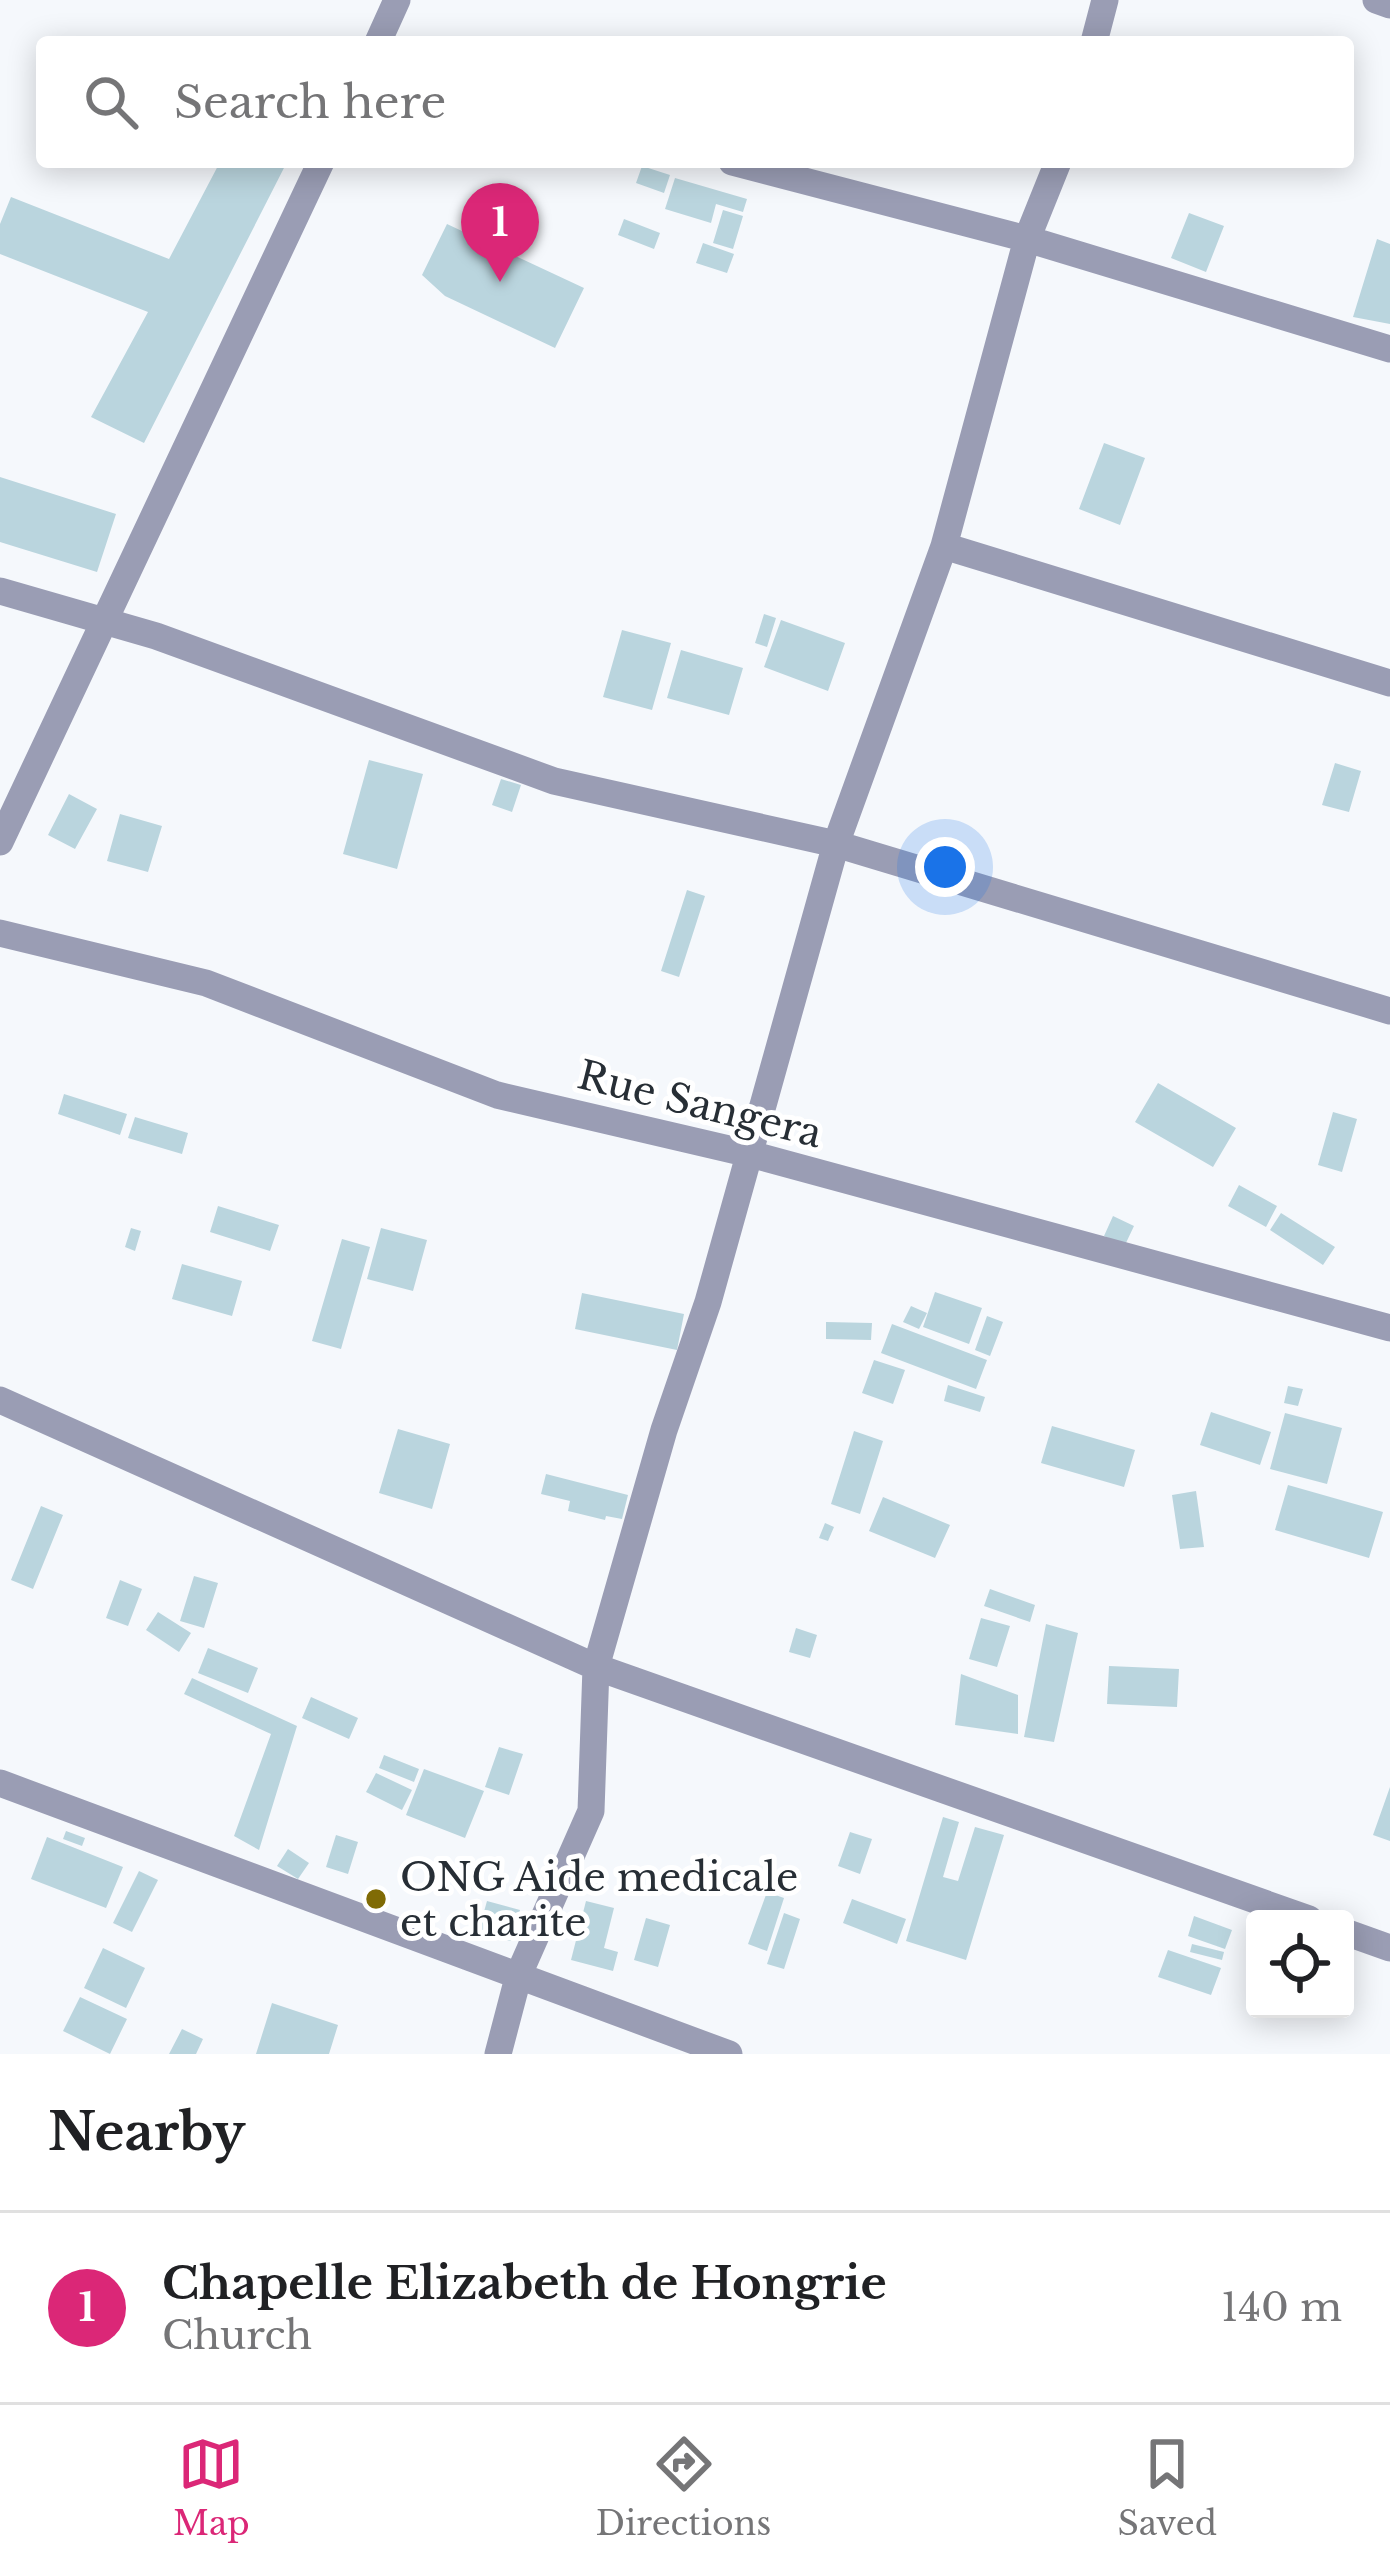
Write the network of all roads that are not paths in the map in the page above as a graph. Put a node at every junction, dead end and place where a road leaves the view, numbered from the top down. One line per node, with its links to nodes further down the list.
1 (397, 0): 5 (street)
2 (1105, 0): 6 (street)
3 (1376, 0): 4 (street)
4 (1390, 4)
5 (381, 36)
6 (1096, 36)
7 (318, 168): 14 (street)
8 (755, 168): 10 (street)
9 (1056, 168): 10 (street)
10 (1027, 239): 11 (street); 12 (street)
11 (1390, 349)
12 (944, 546): 15 (street); 17 (street)
13 (0, 591): 14 (street)
14 (101, 620): 16 (street); 17 (street)
15 (1390, 683)
16 (0, 842)
17 (836, 844): 19 (street); 20 (street)
18 (0, 933): 20 (street, Rue Sangera)
19 (1390, 1011)
20 (750, 1154): 21 (street, Rue Sangera); 23 (street)
21 (1390, 1328)
22 (0, 1400): 23 (street)
23 (596, 1667): 25 (street); 28 (street)
24 (0, 1783): 28 (street)
25 (1284, 1910)
26 (1354, 1935): 27 (street)
27 (1390, 1948)
28 (519, 1974): 29 (street); 30 (street)
29 (498, 2054)
30 (729, 2054)

